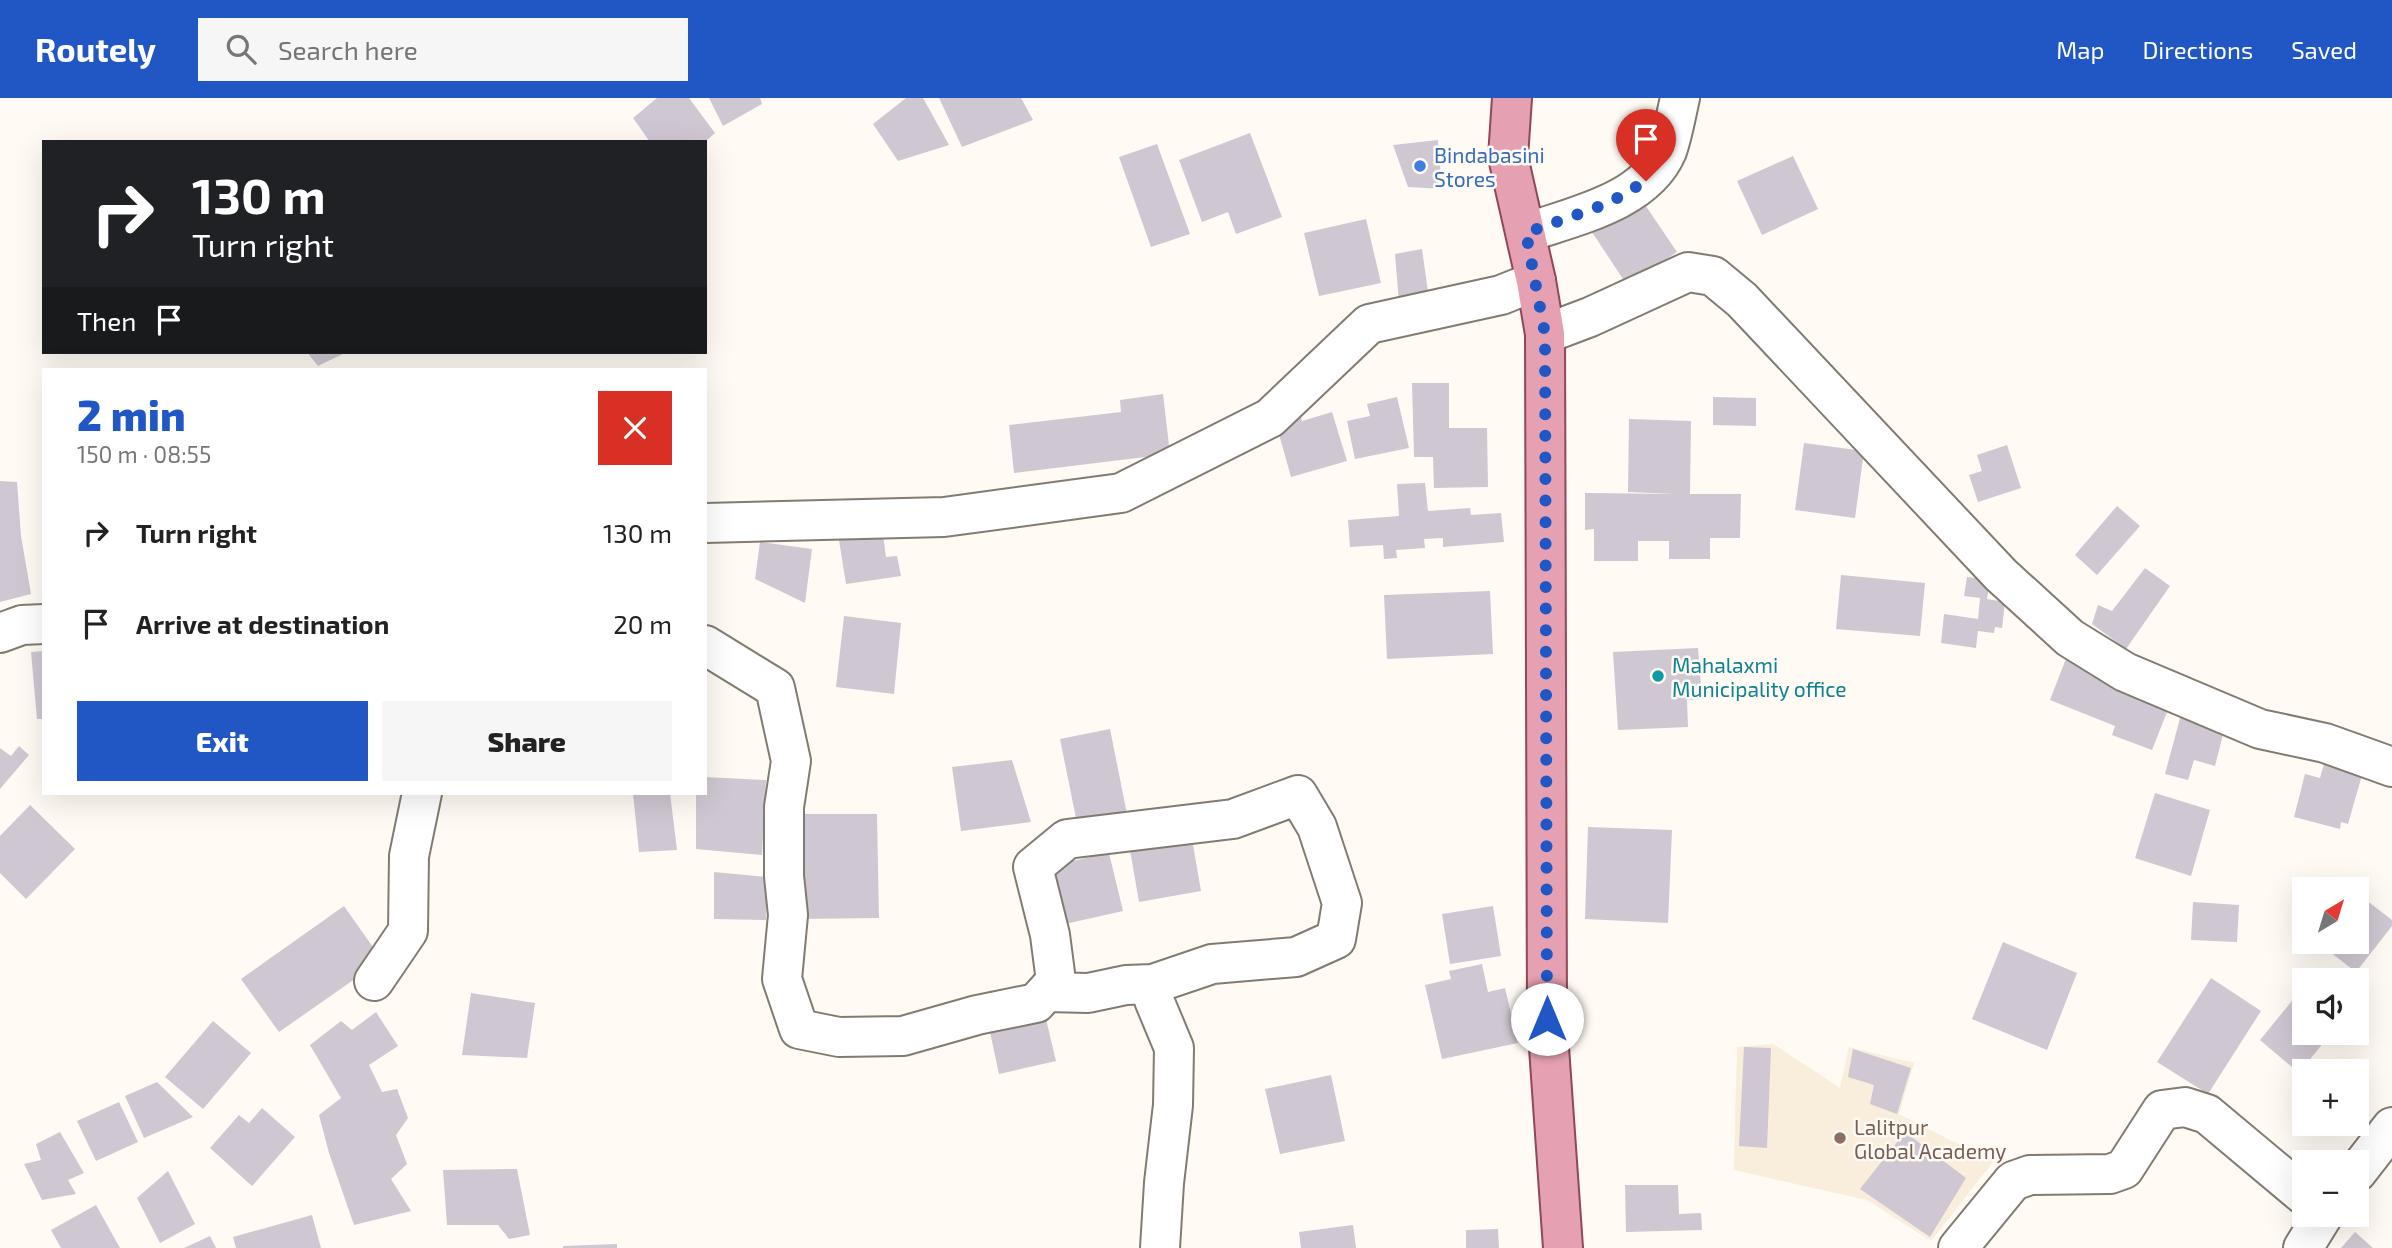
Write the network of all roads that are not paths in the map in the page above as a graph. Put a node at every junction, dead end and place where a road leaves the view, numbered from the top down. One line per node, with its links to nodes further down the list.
1 (1512, 98): 3 (main road)
2 (1680, 98): 3 (street)
3 (1526, 233): 4 (main road)
4 (1536, 281): 5 (main road); 6 (street)
5 (1545, 334): 10 (street); 20 (main road)
6 (707, 523)
7 (42, 624): 8 (street)
8 (0, 633)
9 (707, 646): 14 (street)
10 (2392, 767)
11 (422, 795): 12 (street)
12 (374, 981)
13 (1153, 984): 14 (street); 14 (street); 19 (street)
14 (1047, 992)
15 (2388, 1140): 16 (street)
16 (2369, 1160)
17 (2292, 1185): 21 (street)
18 (2316, 1227): 22 (street)
19 (1160, 1248)
20 (1563, 1248)
21 (1958, 1248)
22 (2303, 1248)

